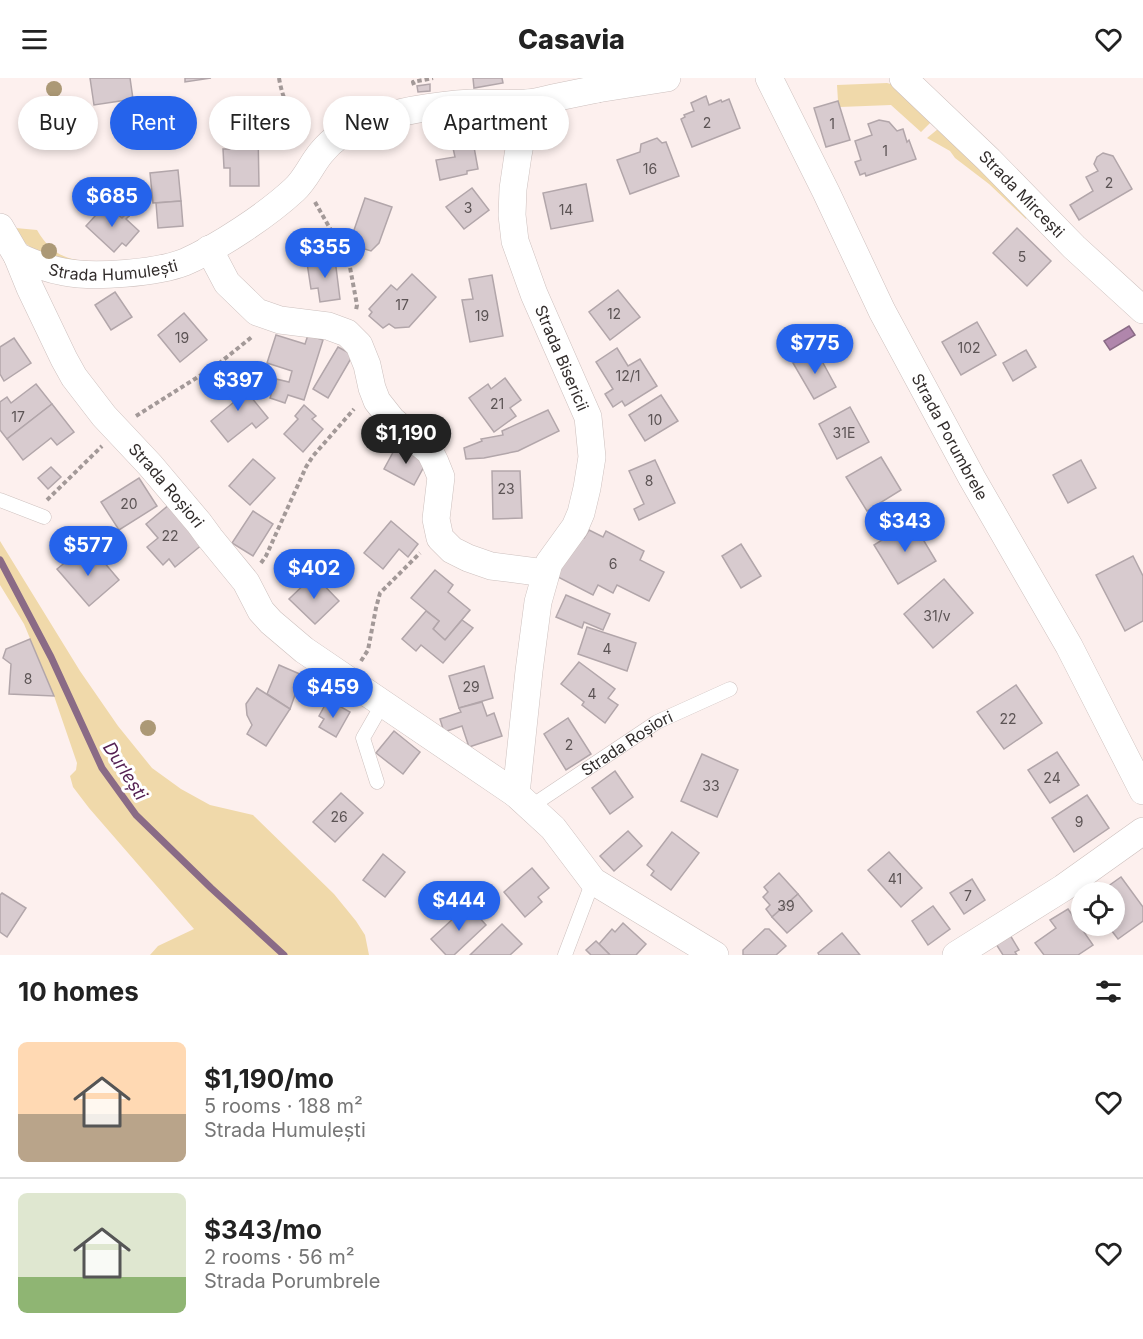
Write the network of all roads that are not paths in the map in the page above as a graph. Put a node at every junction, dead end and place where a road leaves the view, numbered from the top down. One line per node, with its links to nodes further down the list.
1 (667, 78): 4 (street)
2 (769, 78): 18 (street, Strada Porumbrele)
3 (903, 78): 11 (street, Strada Mircești)
4 (597, 84): 5 (street)
5 (556, 96)
6 (422, 110): 9 (street, Strada Humulești)
7 (519, 150): 14 (street, Strada Bisericii)
8 (0, 227): 10 (street, Strada Roșiori)
9 (209, 249): 10 (street, Strada Humulești); 14 (street)
10 (17, 256): 16 (street, Strada Roșiori)
11 (1143, 310)
12 (0, 500): 13 (lane)
13 (39, 515)
14 (545, 573): 19 (street, Strada Bisericii)
15 (730, 689): 19 (lane, Strada Roșiori)
16 (383, 703): 17 (lane); 19 (street, Strada Roșiori)
17 (377, 782)
18 (1143, 791)
19 (523, 801): 21 (street, Strada Roșiori)
20 (1143, 831): 24 (street)
21 (593, 881): 22 (street, Strada Roșiori); 23 (lane)
22 (709, 953)
23 (565, 955)
24 (956, 955)

